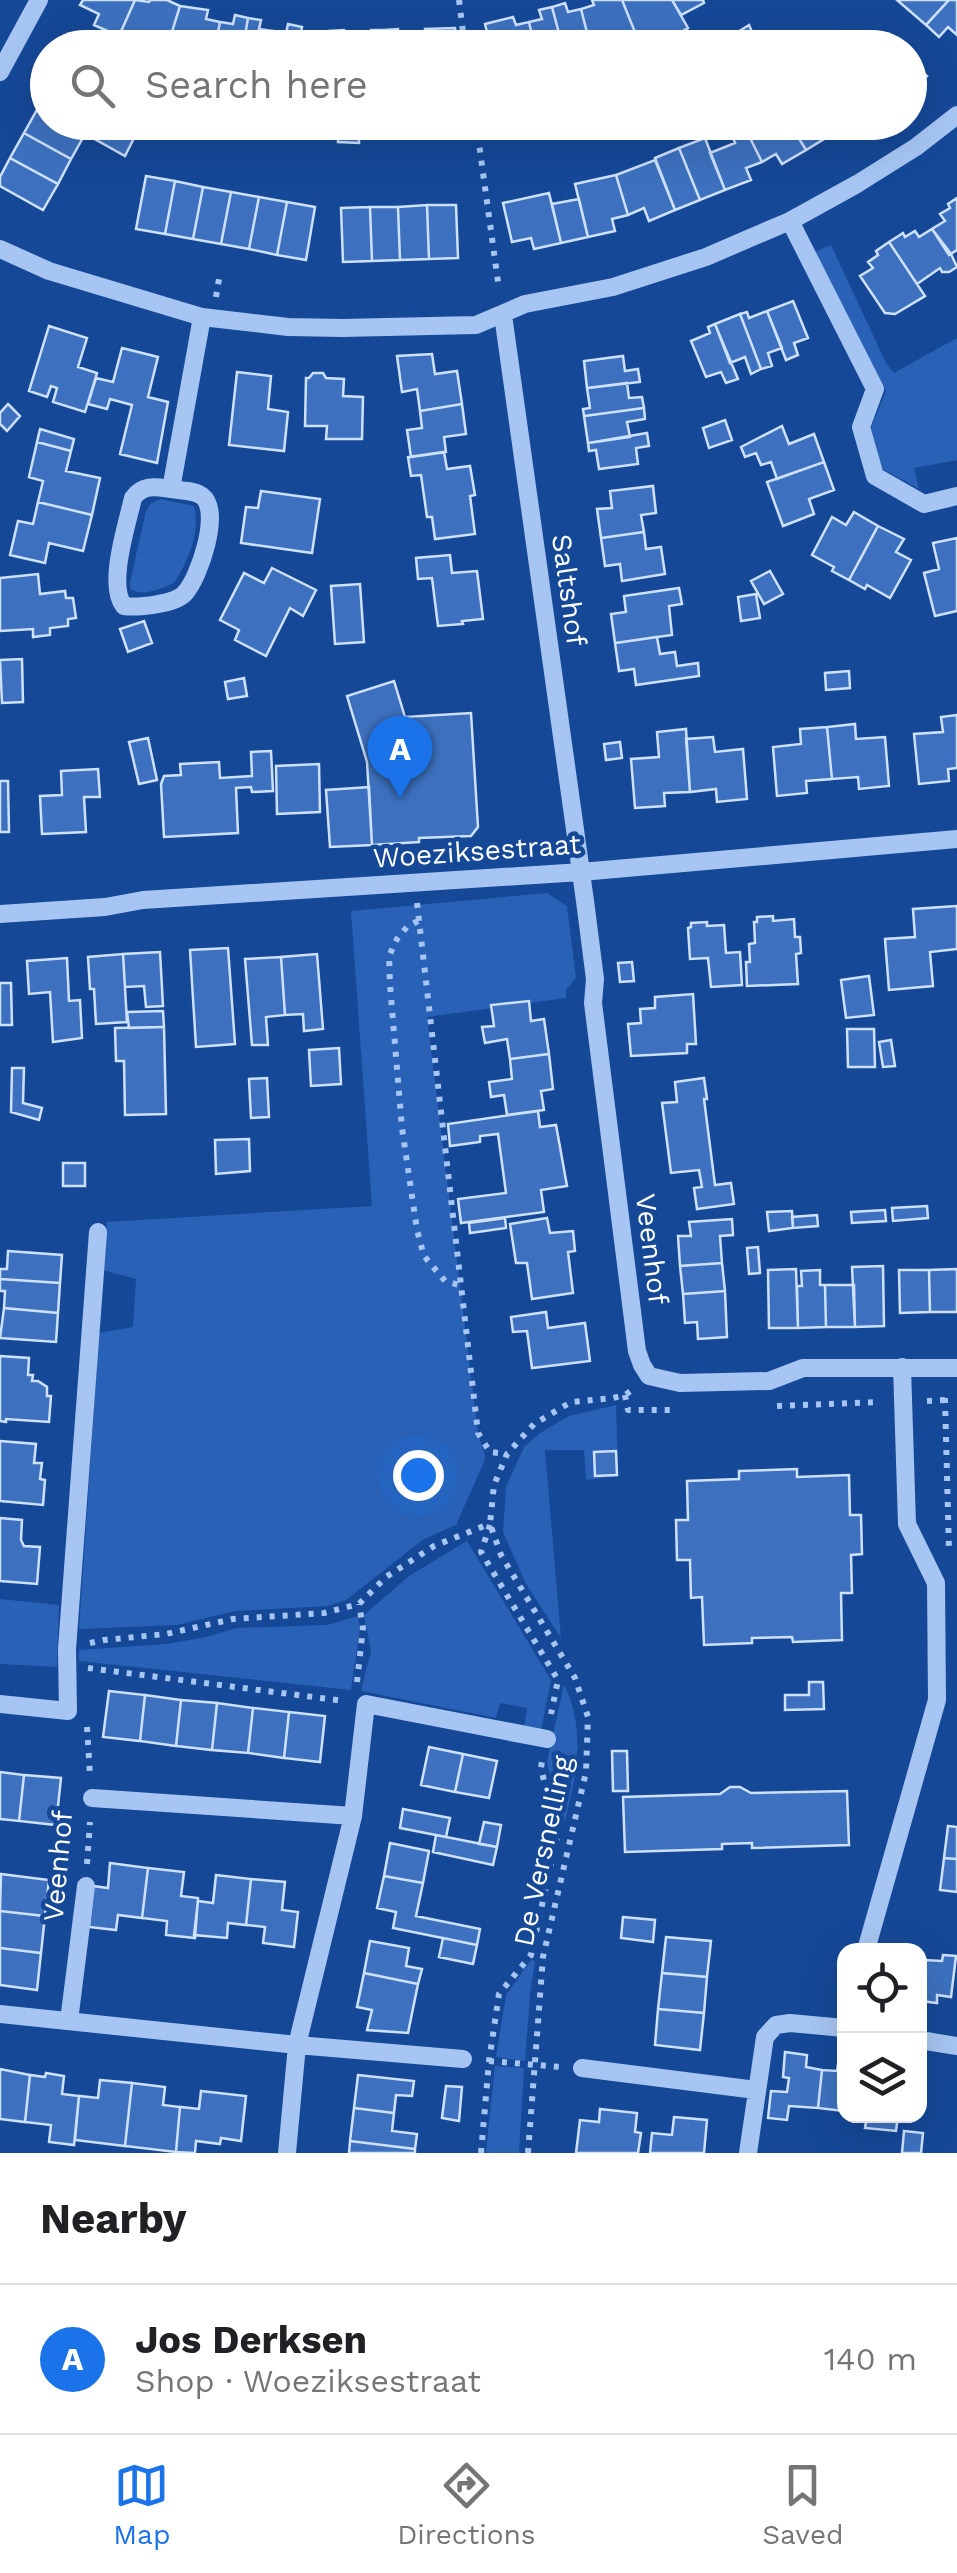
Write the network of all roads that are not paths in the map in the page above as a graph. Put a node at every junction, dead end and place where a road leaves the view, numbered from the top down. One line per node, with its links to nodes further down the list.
1 (40, 0): 2 (street)
2 (0, 72)
3 (957, 116): 4 (street)
4 (927, 138)
5 (924, 140): 6 (street)
6 (790, 220): 8 (street); 11 (street)
7 (0, 250): 9 (street)
8 (504, 315): 9 (street); 13 (street, Saltshof)
9 (202, 317): 10 (street)
10 (171, 490): 10 (street)
11 (957, 496)
12 (957, 840): 13 (street, Woeziksestraat)
13 (581, 872): 14 (street, Woeziksestraat); 16 (street, Veenhof)
14 (0, 914)
15 (98, 1232): 18 (street)
16 (902, 1367): 17 (street); 23 (street)
17 (950, 1367)
18 (0, 1704)
19 (546, 1739): 21 (street)
20 (92, 1798): 21 (street, Veenhof)
21 (353, 1816): 28 (street)
22 (86, 1886): 25 (street, Veenhof)
23 (868, 1943)
24 (0, 2014): 25 (street)
25 (69, 2021): 28 (street)
26 (837, 2026): 32 (street)
27 (927, 2041): 29 (street)
28 (297, 2045): 30 (street); 33 (street)
29 (957, 2046)
30 (462, 2059)
31 (582, 2068): 32 (street)
32 (756, 2090): 34 (street)
33 (287, 2153)
34 (748, 2153)

